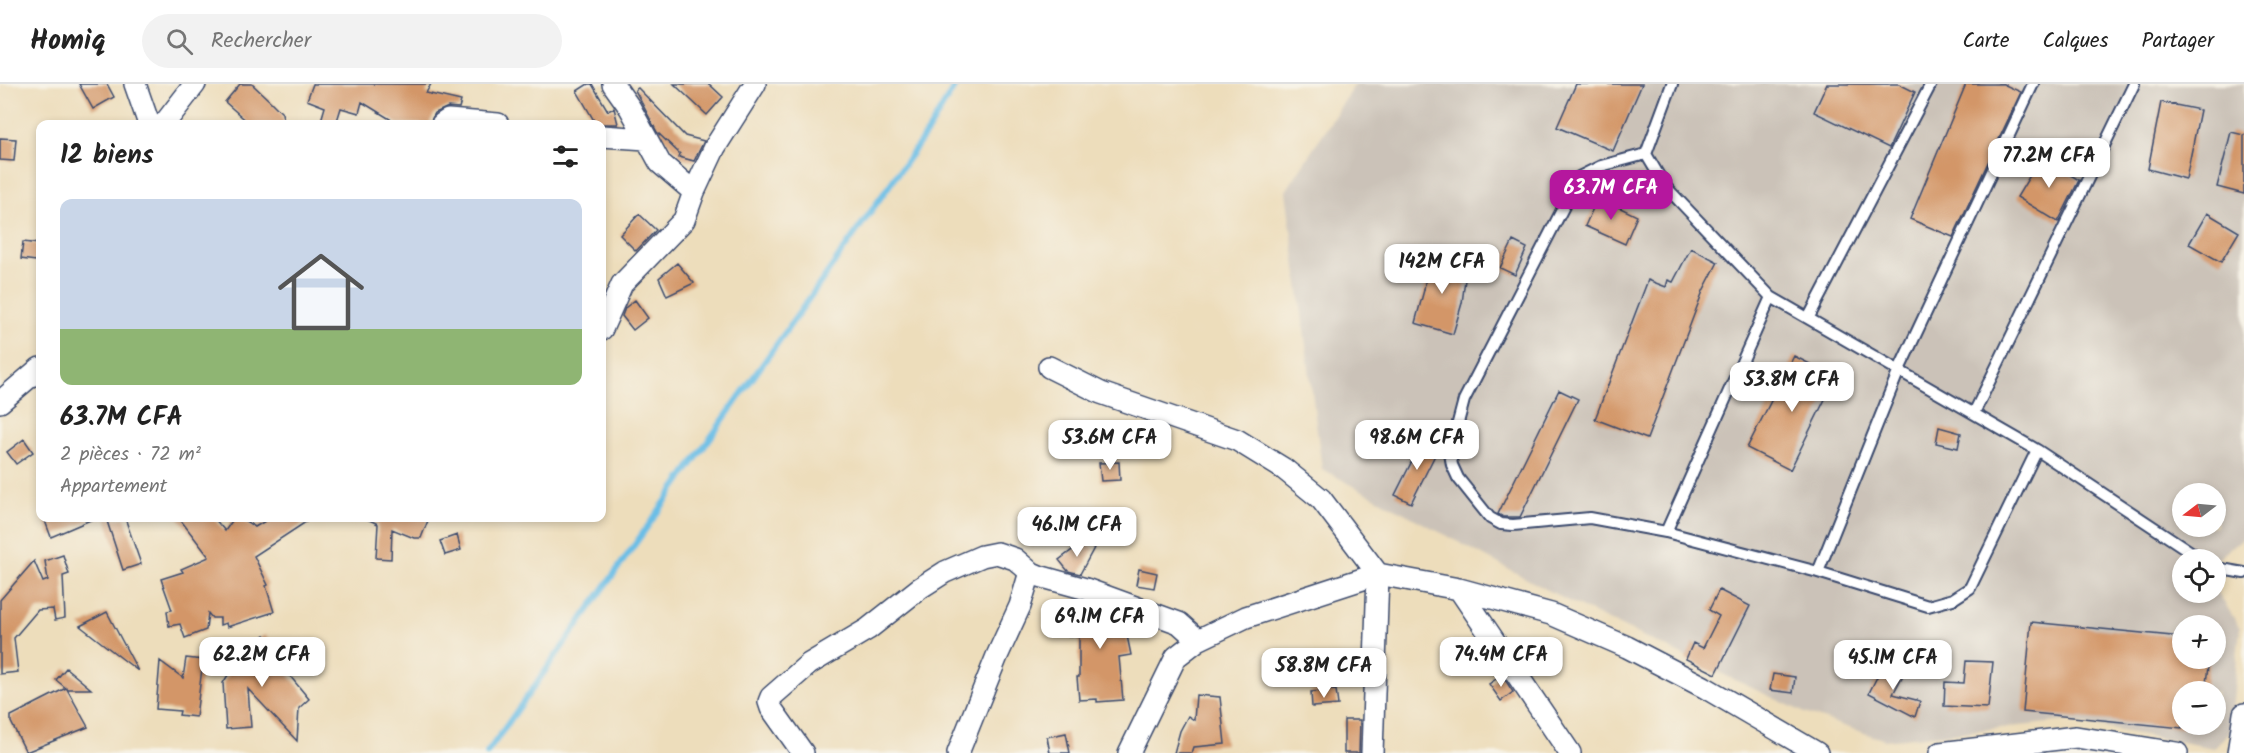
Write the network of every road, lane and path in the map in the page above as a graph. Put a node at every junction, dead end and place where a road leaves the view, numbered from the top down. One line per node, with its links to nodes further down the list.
1 (135, 84): 9 (street)
2 (195, 84): 10 (street)
3 (613, 84): 12 (street)
4 (755, 84): 14 (street)
5 (1672, 84): 13 (lane)
6 (1931, 84): 16 (lane)
7 (2033, 84): 19 (lane)
8 (2134, 84): 22 (lane)
9 (148, 120)
10 (167, 120)
11 (606, 136): 12 (street)
12 (646, 139): 14 (street)
13 (1646, 154): 15 (lane); 24 (lane)
14 (694, 192): 17 (street)
15 (1771, 297): 16 (lane); 24 (lane)
16 (1809, 317): 19 (lane)
17 (606, 320)
18 (1049, 367): 30 (street)
19 (1899, 369): 22 (lane); 28 (lane)
20 (36, 371): 21 (street)
21 (0, 402)
22 (1974, 412): 23 (lane)
23 (2037, 450): 25 (lane); 28 (lane)
24 (1666, 532): 28 (lane)
25 (2186, 549)
26 (2226, 570): 29 (lane)
27 (1030, 572): 32 (street); 34 (street); 35 (street)
28 (1818, 572)
29 (2244, 573)
30 (1378, 574): 31 (street); 32 (street); 37 (street)
31 (1459, 589): 38 (street); 39 (street)
32 (1198, 640): 36 (street)
33 (2244, 714): 42 (street)
34 (799, 752)
35 (958, 753)
36 (1129, 753)
37 (1372, 753)
38 (1570, 753)
39 (1817, 753)
40 (1940, 753): 41 (street)
41 (2176, 753)
42 (2238, 753)

